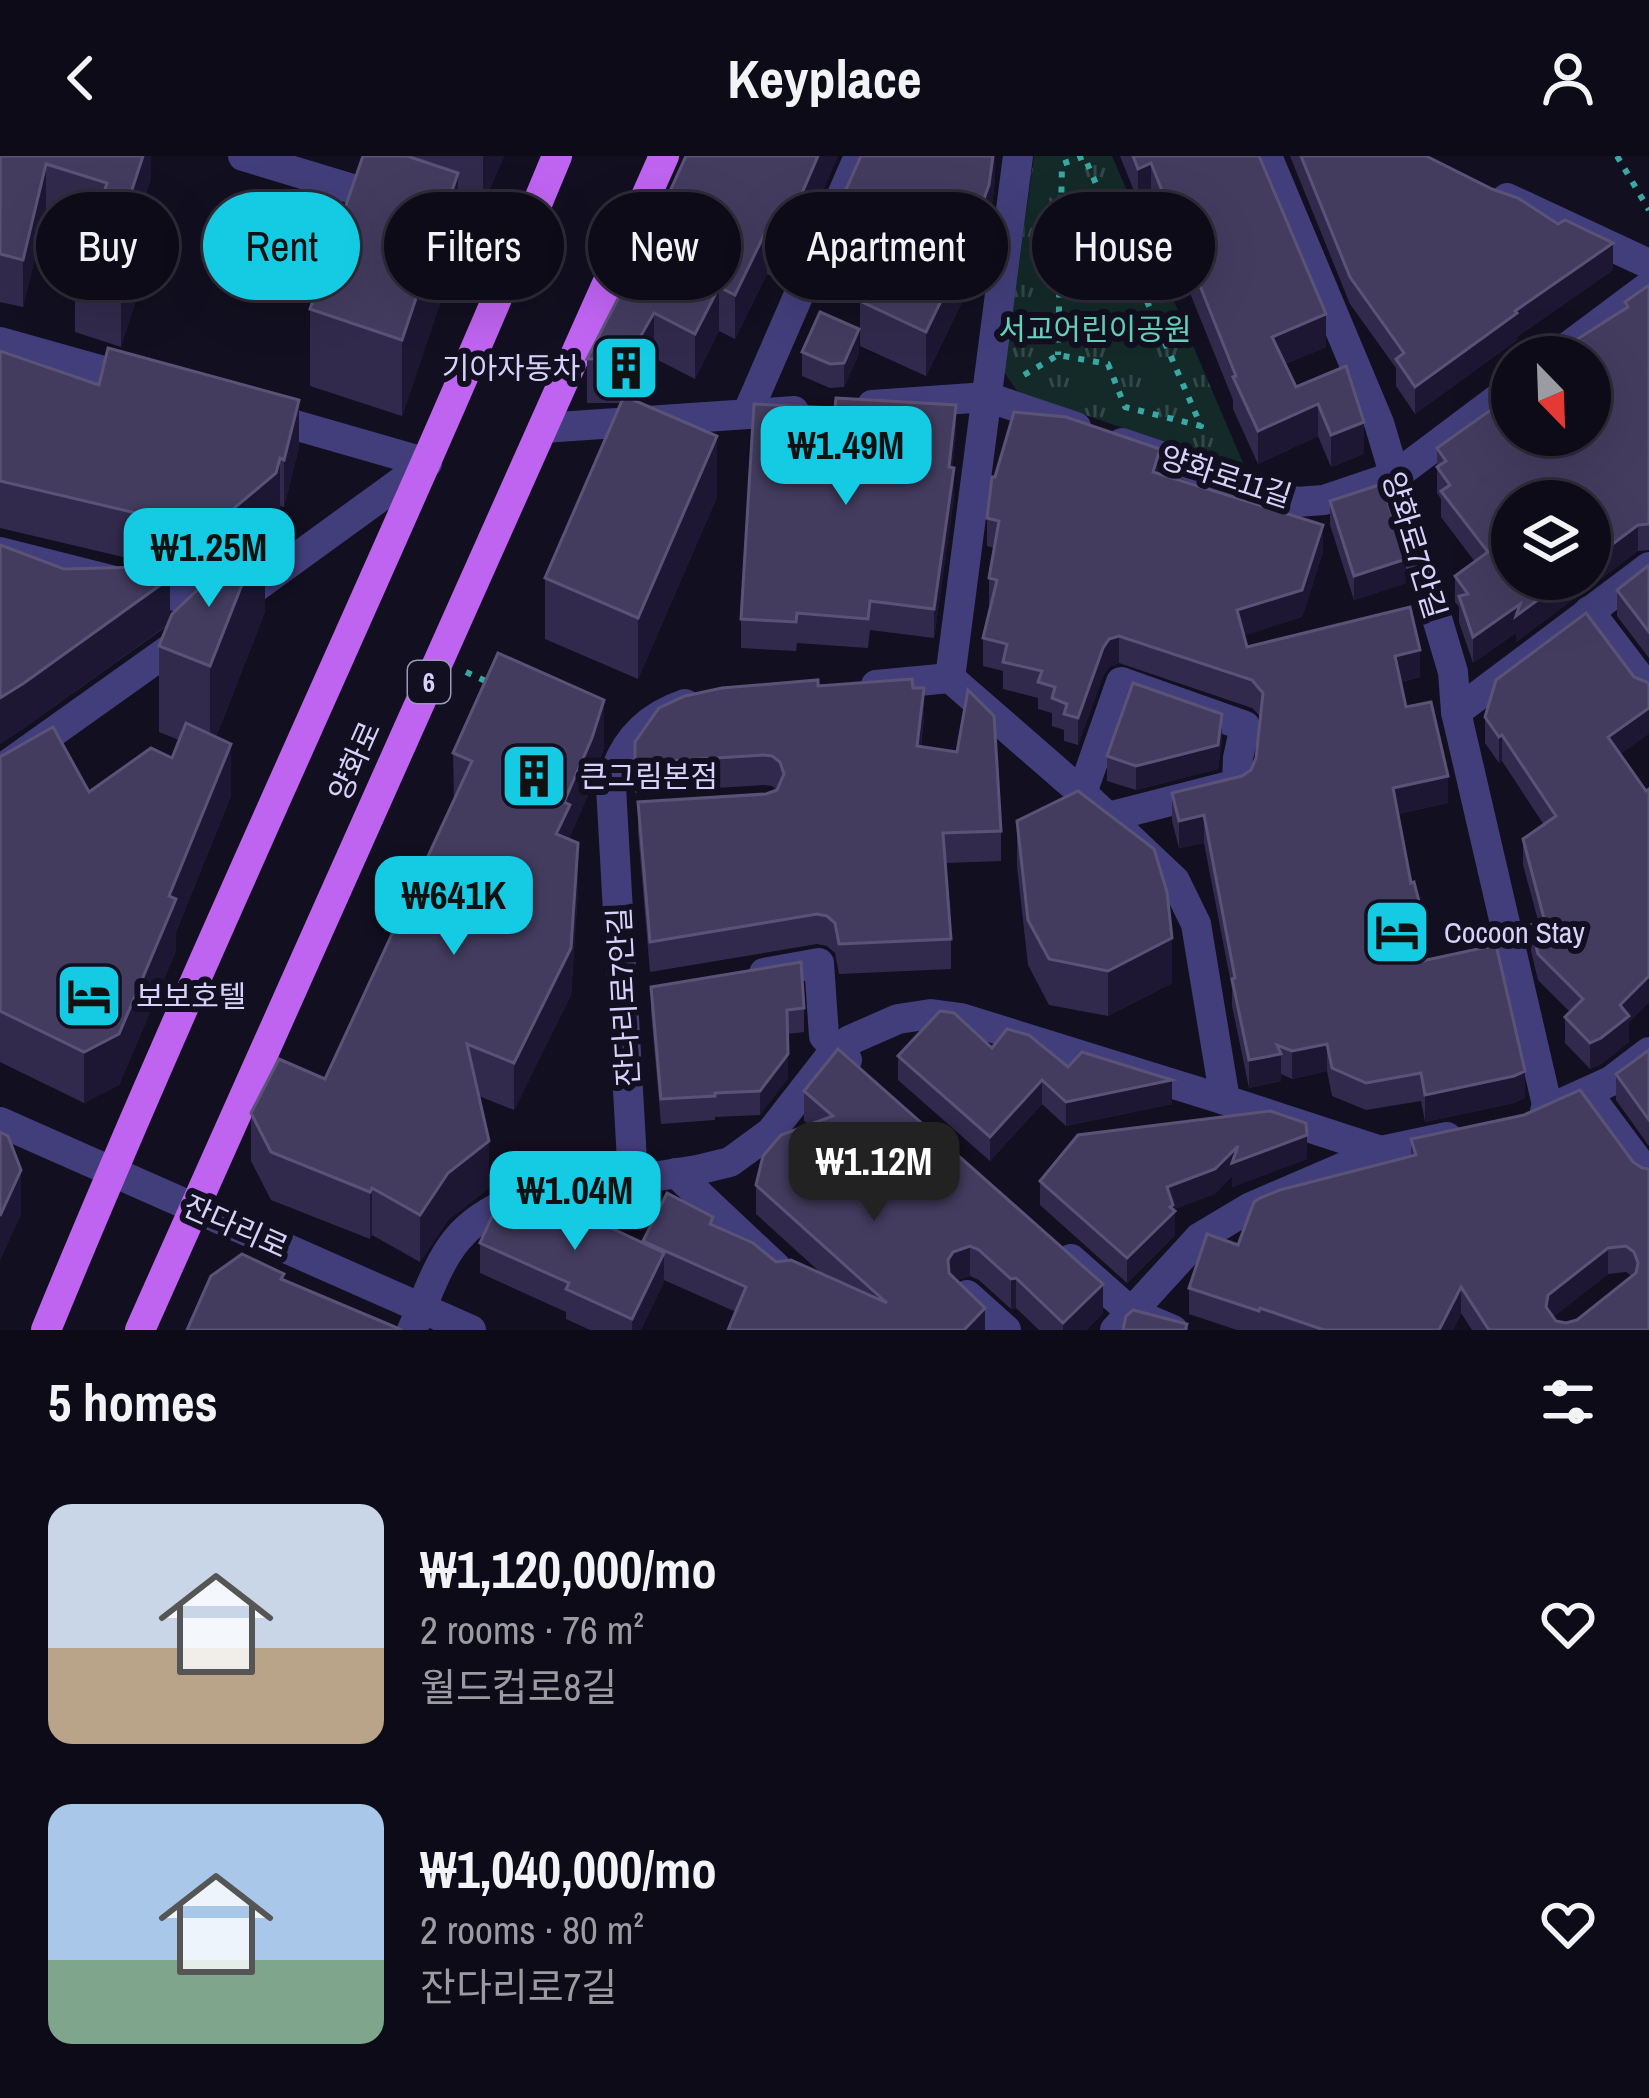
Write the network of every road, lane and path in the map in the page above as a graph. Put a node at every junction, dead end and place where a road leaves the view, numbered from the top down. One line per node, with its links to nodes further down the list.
1 (243, 156): 10 (street)
2 (557, 156): 9 (main road, 양화로)
3 (664, 156): 23 (main road, 양화로 / 6)
4 (859, 156): 22 (street)
5 (1018, 156): 19 (street)
6 (1267, 156): 25 (street, 양화로7안길)
7 (1616, 156): 11 (path)
8 (1479, 185): 12 (street)
9 (542, 192)
10 (384, 198)
11 (1649, 210)
12 (1649, 263)
13 (1649, 286): 15 (street)
14 (496, 300): 24 (main road, 양화로)
15 (1582, 336)
16 (0, 342): 18 (street)
17 (1058, 355): 17 (path); 19 (path)
18 (158, 386)
19 (999, 390): 22 (street, 양화로11길); 25 (street, 양화로11길); 31 (street)
20 (1491, 404): 25 (street, 양화로11길)
21 (225, 406): 24 (street)
22 (746, 414): 23 (street, 양화로11길)
23 (542, 428): 30 (main road, 양화로 / 6)
24 (427, 463): 28 (street); 49 (main road, 양화로)
25 (1395, 476): 36 (street, 양화로7안길)
26 (0, 551): 28 (street)
27 (1649, 567): 29 (street)
28 (226, 609): 37 (street)
29 (1589, 611): 34 (street); 36 (street)
30 (439, 660): 33 (path); 53 (main road, 양화로 / 6)
31 (950, 678): 32 (street); 38 (street)
32 (857, 686)
33 (502, 688)
34 (1649, 689)
35 (719, 699): 52 (street, 잔다리로7안길)
36 (1456, 712): 44 (street, 양화로7안길)
37 (0, 770)
38 (1082, 793): 39 (street); 39 (street)
39 (1108, 817): 45 (street)
40 (732, 978): 41 (street)
41 (835, 1050): 43 (street); 45 (street); 50 (street)
42 (1649, 1052): 44 (street)
43 (870, 1081)
44 (1587, 1093): 51 (street)
45 (1226, 1100): 48 (street)
46 (0, 1122): 49 (street, 잔다리로)
47 (1474, 1132): 48 (street)
48 (1381, 1151): 58 (street)
49 (112, 1170): 53 (street, 잔다리로); 59 (main road, 양화로)
50 (676, 1173): 52 (street); 55 (street)
51 (1649, 1176)
52 (633, 1179): 57 (street)
53 (194, 1208): 57 (street, 잔다리로); 60 (main road, 양화로 / 6)
54 (1044, 1234): 58 (street)
55 (782, 1273)
56 (967, 1294): 62 (street)
57 (417, 1319): 61 (street, 잔다리로)
58 (1123, 1321): 63 (street)
59 (46, 1330)
60 (140, 1330)
61 (471, 1330)
62 (1006, 1330)
63 (1174, 1330)

